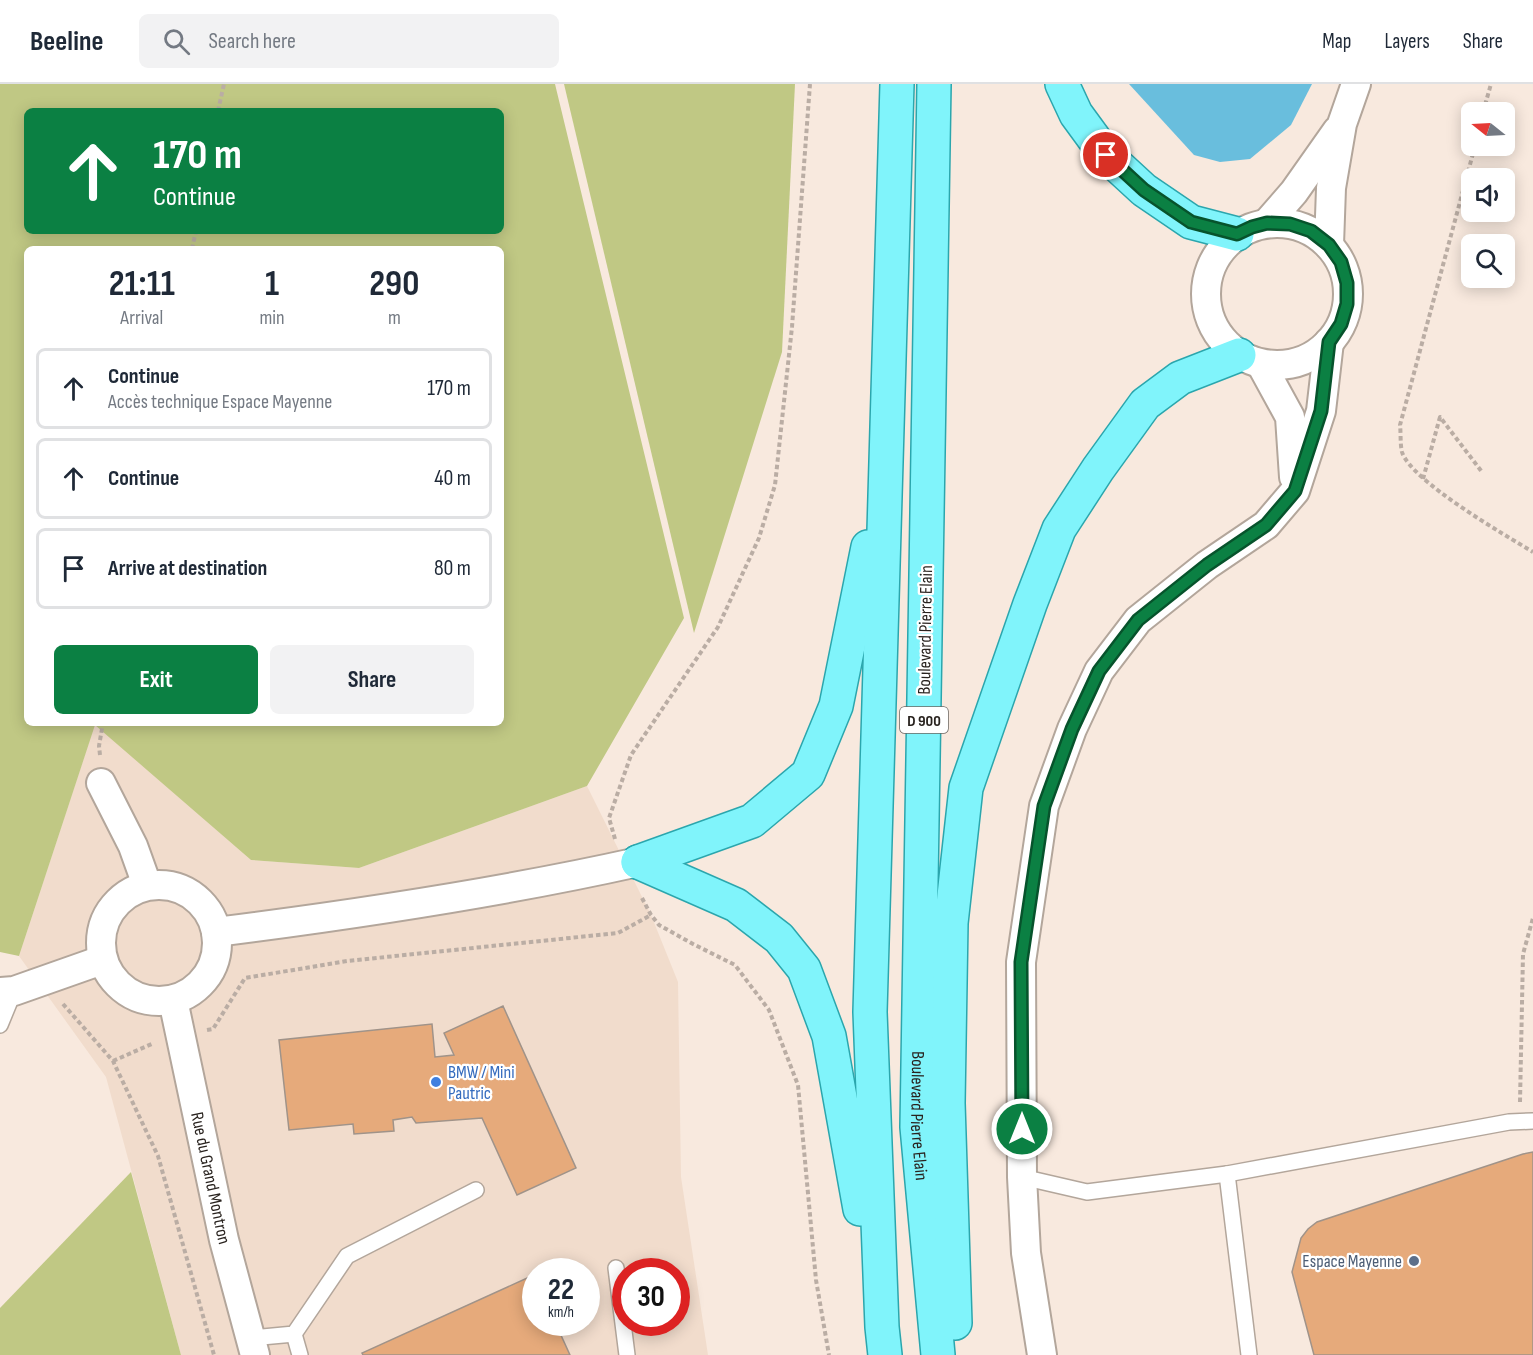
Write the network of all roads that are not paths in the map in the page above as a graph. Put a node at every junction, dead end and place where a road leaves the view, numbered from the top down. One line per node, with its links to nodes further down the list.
1 (897, 84): 11 (main road, D 900)
2 (934, 84): 31 (main road, Boulevard Pierre Elain / D 900)
3 (1062, 84): 7 (main road)
4 (1356, 84): 5 (street)
5 (1342, 124): 6 (street); 8 (street)
6 (1267, 223): 7 (street); 8 (street)
7 (1237, 234): 10 (street)
8 (1329, 245): 9 (street)
9 (1329, 342): 10 (street); 12 (street)
10 (1250, 359): 12 (street); 32 (main road)
11 (886, 454): 14 (main road); 27 (main road, D 900)
12 (1295, 491): 23 (street)
13 (101, 783): 15 (street)
14 (628, 855): 16 (street); 27 (main road)
15 (147, 885): 16 (street); 17 (street)
16 (216, 932): 19 (street)
17 (102, 960): 18 (street); 19 (street)
18 (7, 992): 20 (lane)
19 (173, 1000): 28 (street, Rue du Grand Montron)
20 (0, 1025)
21 (1526, 1121): 22 (lane)
22 (1227, 1174): 23 (lane); 34 (lane)
23 (1022, 1177): 33 (street)
24 (476, 1190): 25 (lane)
25 (294, 1334): 28 (lane); 29 (lane)
26 (624, 1336): 30 (lane)
27 (884, 1341)
28 (253, 1347)
29 (300, 1355)
30 (627, 1355)
31 (938, 1355)
32 (956, 1355)
33 (1042, 1355)
34 (1249, 1355)

